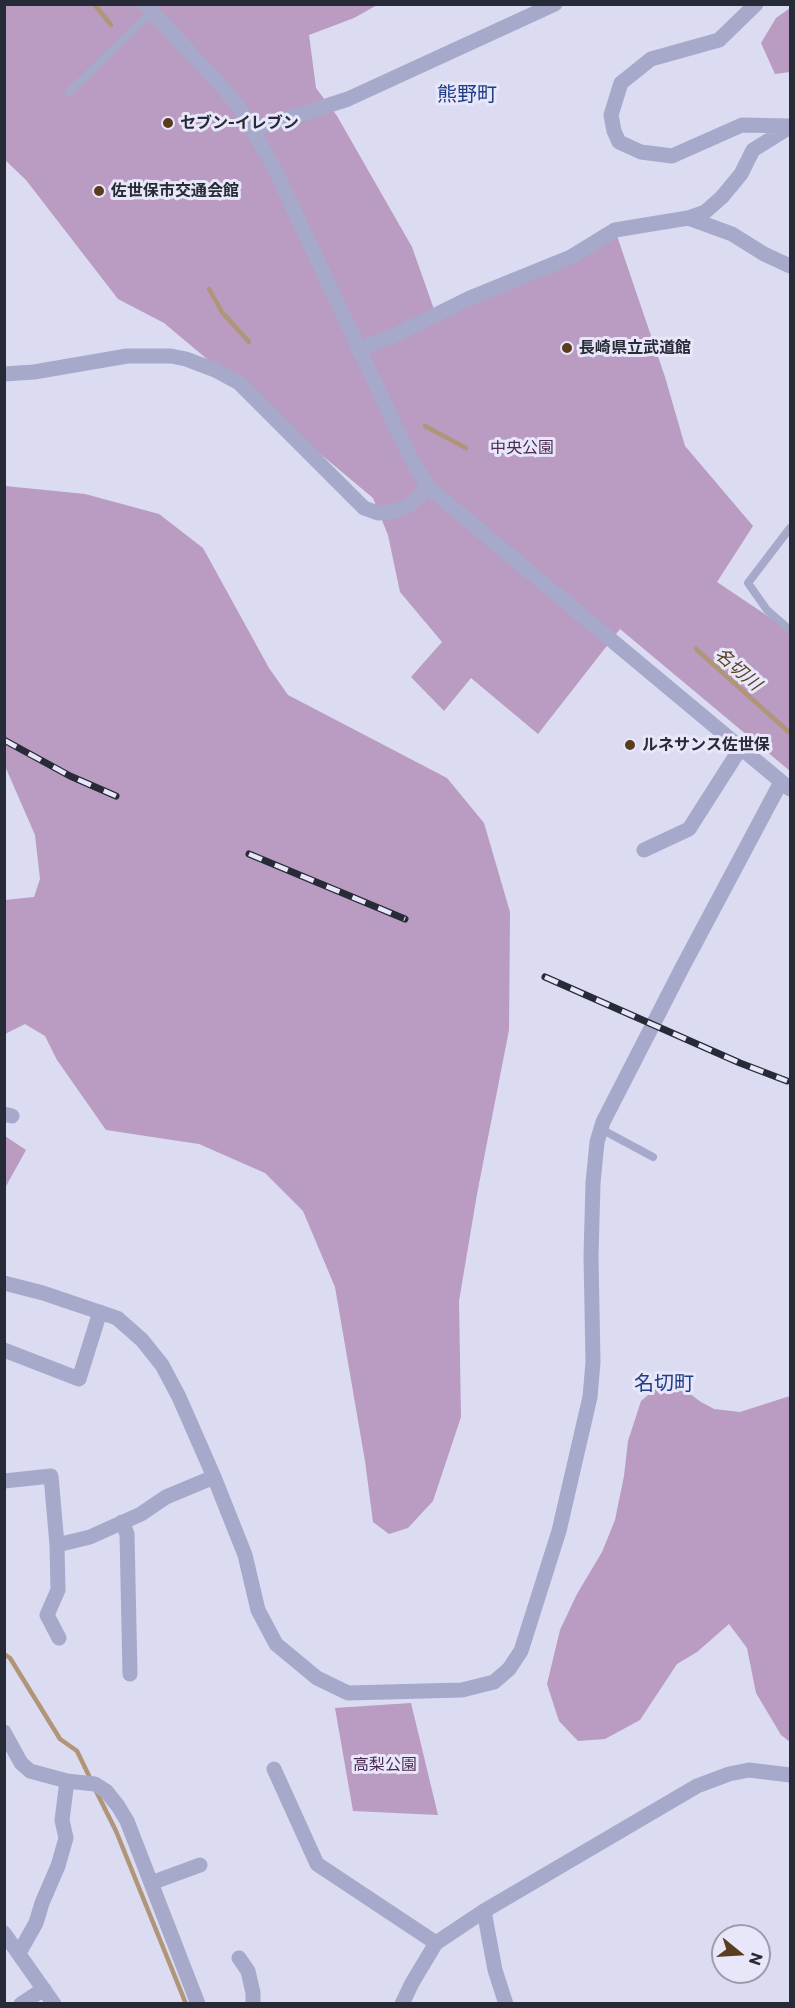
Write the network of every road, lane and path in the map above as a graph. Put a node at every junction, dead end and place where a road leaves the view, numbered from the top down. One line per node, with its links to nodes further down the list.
1 (756, 4): 5 (street)
2 (547, 6): 6 (street)
3 (148, 8): 4 (lane); 6 (street)
4 (69, 92)
5 (790, 126): 7 (street)
6 (253, 130): 9 (street)
7 (688, 218): 8 (street); 9 (street)
8 (790, 266)
9 (358, 349): 11 (street)
10 (4, 374): 11 (street)
11 (428, 487): 14 (street)
12 (790, 528): 13 (lane)
13 (790, 630)
14 (740, 748): 15 (street); 16 (street)
15 (786, 786): 17 (street)
16 (644, 850)
17 (601, 1129): 18 (lane); 22 (street)
18 (653, 1157)
19 (4, 1283): 20 (street)
20 (100, 1312): 21 (street); 22 (street)
21 (4, 1350)
22 (214, 1477): 24 (street)
23 (4, 1480): 25 (street)
24 (122, 1522): 25 (street); 27 (street)
25 (57, 1545): 26 (street)
26 (59, 1638)
27 (130, 1674)
28 (4, 1732): 31 (street)
29 (274, 1769): 36 (street)
30 (790, 1775): 34 (street)
31 (67, 1781): 33 (street); 37 (street)
32 (200, 1865): 33 (street)
33 (152, 1883): 42 (street)
34 (484, 1911): 36 (street); 45 (street)
35 (4, 1933): 37 (street)
36 (436, 1943): 44 (street)
37 (19, 1953): 39 (street)
38 (239, 1958): 43 (street)
39 (44, 1989): 40 (street); 41 (street)
40 (21, 2004)
41 (54, 2004)
42 (198, 2004)
43 (253, 2004)
44 (402, 2004)
45 (506, 2004)

